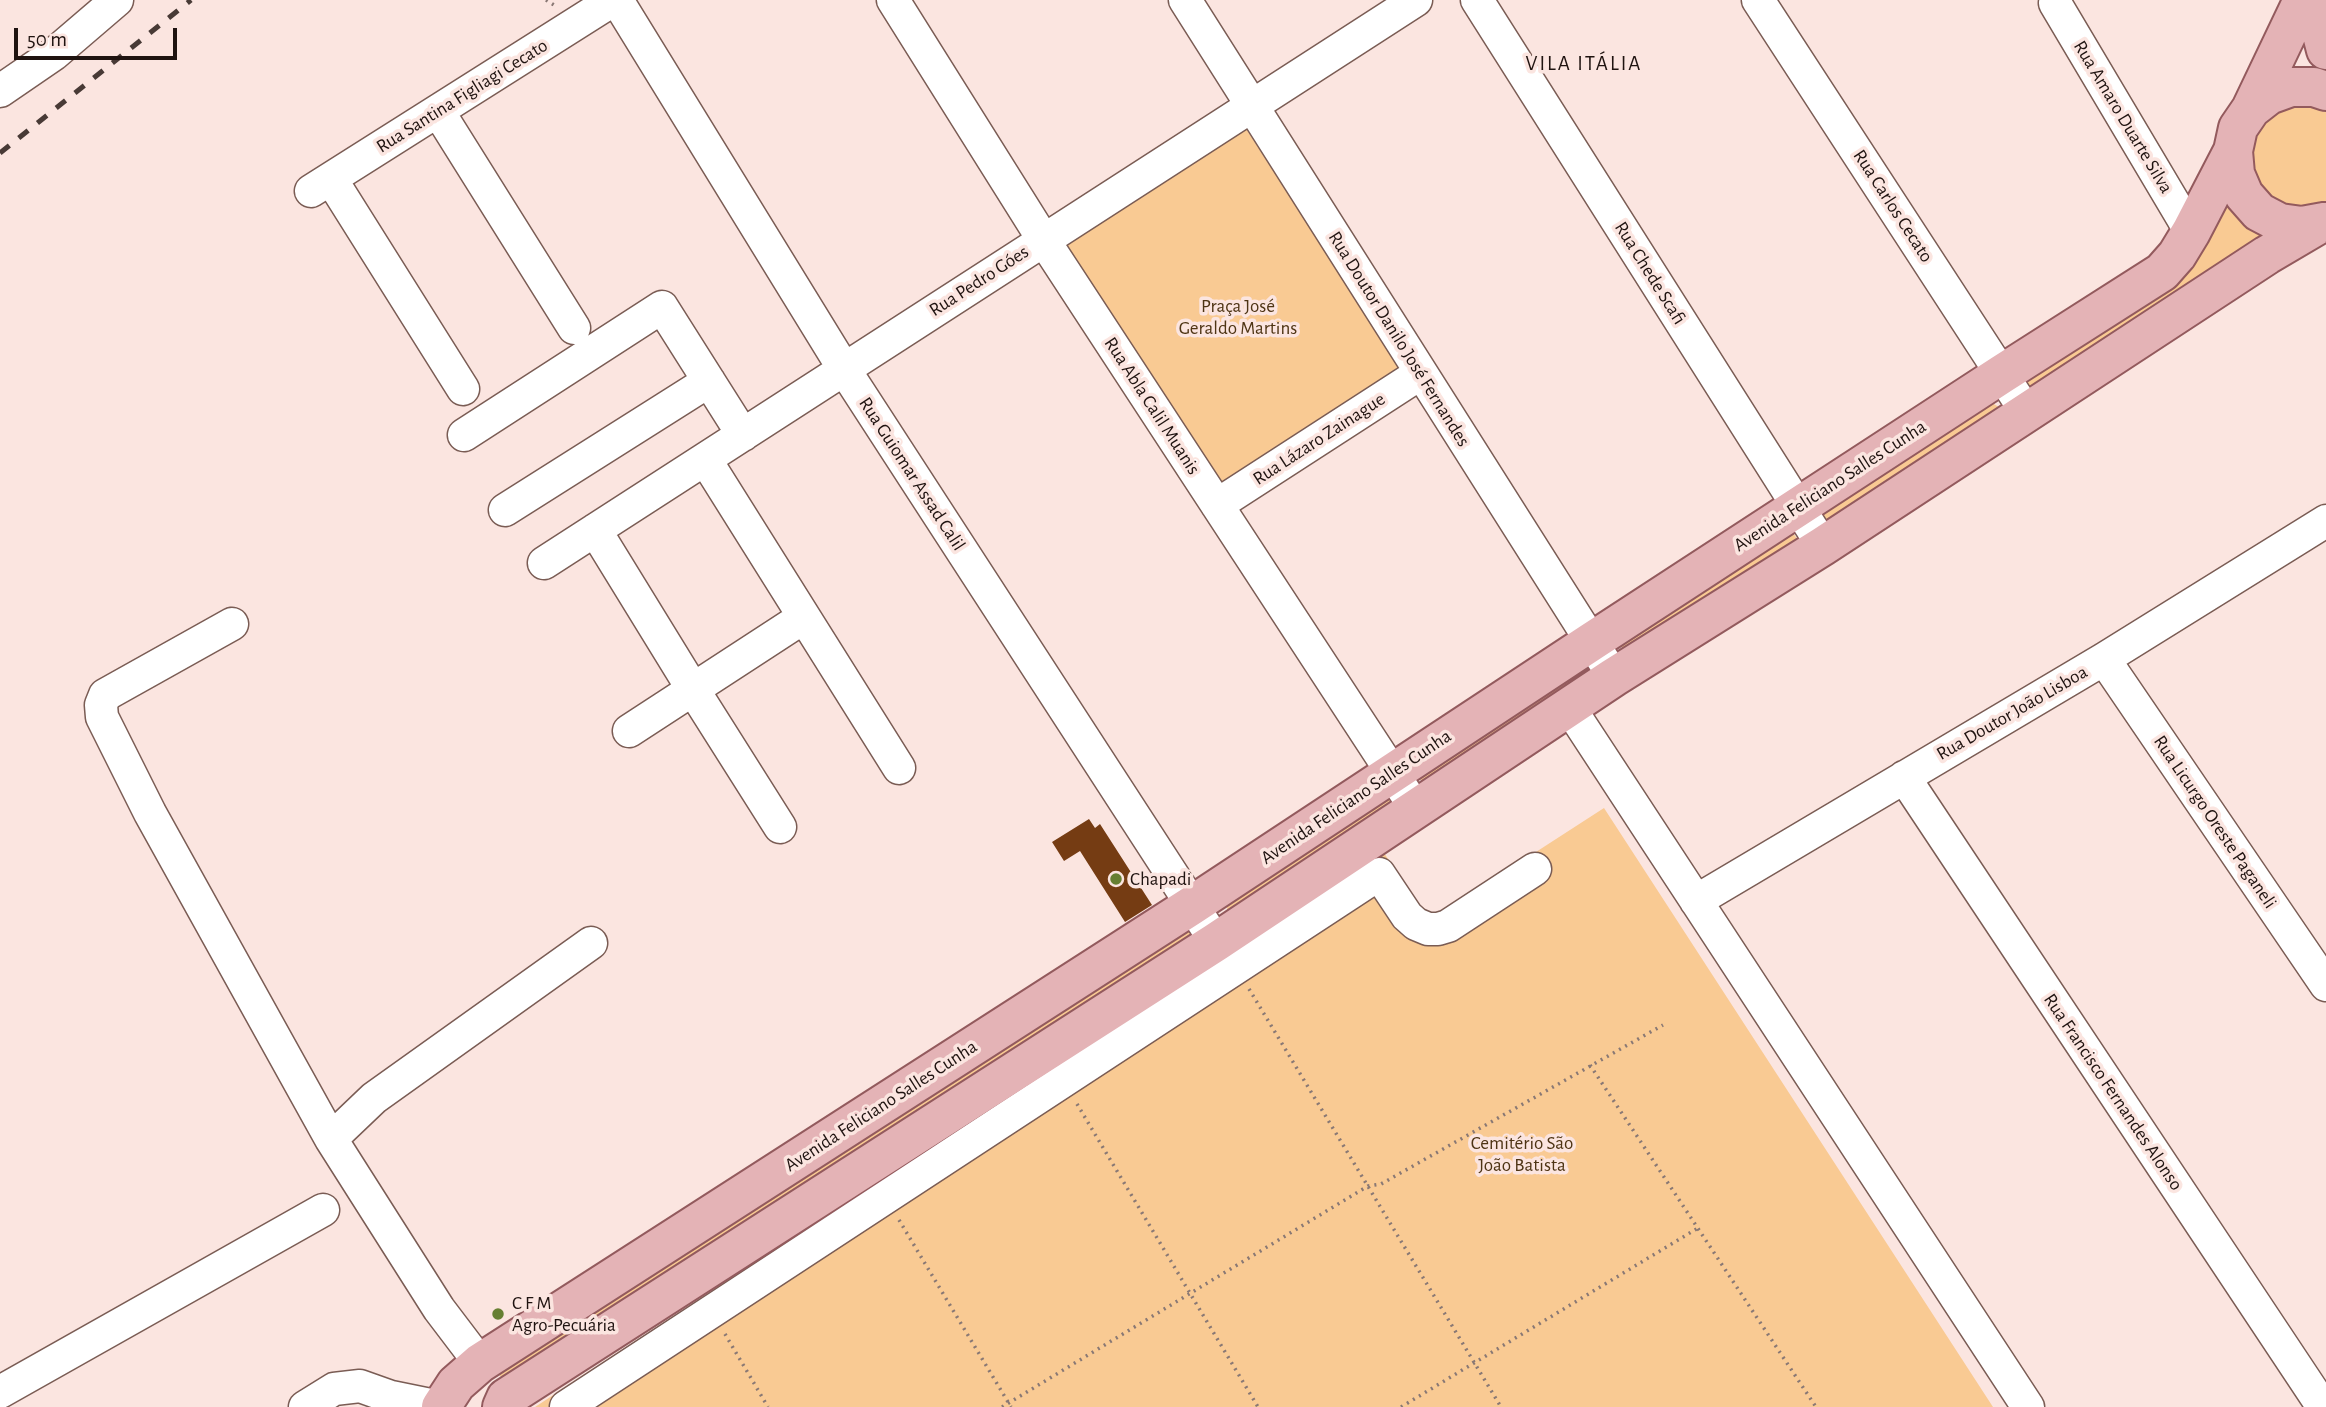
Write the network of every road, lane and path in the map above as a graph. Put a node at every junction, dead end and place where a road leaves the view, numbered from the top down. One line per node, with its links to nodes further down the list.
1 (117, 0): 12 (street)
2 (615, 0): 16 (street, Rua Santina Figliagi Cecato); 22 (street, Rua Guiomar Assad Calil)
3 (892, 0): 20 (street, Rua Abla Calil Muanis)
4 (1185, 0): 14 (street, Rua Doutor Danilo José Fernandes)
5 (1416, 0): 14 (street, Rua Pedro Góes)
6 (1476, 0): 32 (street, Rua Chede Scafi)
7 (1758, 0): 24 (street, Rua Carlos Cecato)
8 (2303, 0): 15 (main road, Avenida Feliciano Salles Cunha)
9 (2313, 0): 11 (main road)
10 (2055, 3): 19 (street, Rua Amaro Duarte Silva)
11 (2326, 50)
12 (0, 91)
13 (2326, 91): 15 (main road)
14 (1252, 106): 20 (street, Rua Pedro Góes); 23 (street, Rua Doutor Danilo José Fernandes)
15 (2251, 109): 17 (main road, Avenida Feliciano Salles Cunha)
16 (438, 111): 21 (street); 26 (street, Rua Santina Figliagi Cecato)
17 (2233, 151): 18 (main road); 19 (main road, Avenida Feliciano Salles Cunha)
18 (2324, 222): 27 (main road)
19 (2191, 232): 24 (main road, Avenida Feliciano Salles Cunha)
20 (1043, 239): 22 (street, Rua Pedro Góes); 31 (street, Rua Abla Calil Muanis)
21 (574, 328)
22 (844, 369): 29 (street, Rua Pedro Góes); 53 (street, Rua Guiomar Assad Calil)
23 (1421, 373): 31 (street, Rua Lázaro Zainague); 40 (street, Rua Doutor Danilo José Fernandes)
24 (2002, 374): 27 (street, Rua Carlos Cecato); 32 (main road, Avenida Feliciano Salles Cunha)
25 (709, 381): 28 (street); 29 (street); 33 (street)
26 (463, 388)
27 (2027, 413): 36 (main road)
28 (464, 435)
29 (743, 435): 30 (street, Rua Pedro Góes)
30 (705, 459): 35 (street, Rua Pedro Góes); 38 (street)
31 (1217, 505): 47 (street, Rua Abla Calil Muanis)
32 (1798, 507): 36 (street, Rua Chede Scafi); 40 (main road, Avenida Feliciano Salles Cunha)
33 (505, 510)
34 (2323, 529): 41 (street, Rua Doutor João Lisboa)
35 (595, 530): 37 (street, Rua Pedro Góes); 43 (street)
36 (1823, 546): 42 (main road)
37 (544, 563)
38 (804, 617): 43 (street); 46 (street)
39 (232, 624): 60 (street)
40 (1591, 642): 42 (street, Rua Doutor Danilo José Fernandes); 47 (main road, Avenida Feliciano Salles Cunha)
41 (2104, 659): 48 (street, Rua Doutor João Lisboa); 56 (street, Rua Licurgo Oreste Paganeli)
42 (1614, 677): 44 (main road)
43 (694, 691): 45 (street); 50 (street)
44 (1569, 707): 49 (main road); 52 (street)
45 (629, 731)
46 (899, 768)
47 (1391, 773): 49 (street, Rua Abla Calil Muanis); 53 (main road, Avenida Feliciano Salles Cunha)
48 (1903, 777): 52 (street, Rua Doutor João Lisboa); 82 (street, Rua Francisco Fernandes Alonso)
49 (1416, 809): 55 (main road)
50 (780, 827)
51 (1535, 869): 55 (street)
52 (1696, 901): 81 (street)
53 (1191, 906): 55 (street, Rua Guiomar Assad Calil); 67 (main road, Avenida Feliciano Salles Cunha)
54 (591, 943): 60 (street)
55 (1226, 955): 59 (street); 61 (path); 70 (main road)
56 (2326, 985)
57 (1663, 1024): 58 (path)
58 (1590, 1065): 61 (path); 64 (path)
59 (1063, 1081): 62 (street); 65 (path)
60 (331, 1139): 67 (street)
61 (1368, 1186): 65 (path); 68 (path)
62 (885, 1198): 66 (street); 71 (path)
63 (323, 1210): 69 (street)
64 (1698, 1228): 68 (path); 80 (path)
65 (1190, 1293): 71 (path); 77 (path)
66 (712, 1311): 74 (street); 75 (path)
67 (480, 1363): 70 (main road); 73 (main road, Avenida Feliciano Salles Cunha)
68 (1474, 1363): 78 (path); 79 (path)
69 (0, 1392)
70 (504, 1402)
71 (1009, 1405): 76 (path)
72 (305, 1407): 73 (street)
73 (440, 1407)
74 (566, 1407)
75 (768, 1407)
76 (1002, 1407)
77 (1258, 1407)
78 (1401, 1407)
79 (1501, 1407)
80 (1816, 1407)
81 (2028, 1407)
82 (2323, 1407)

